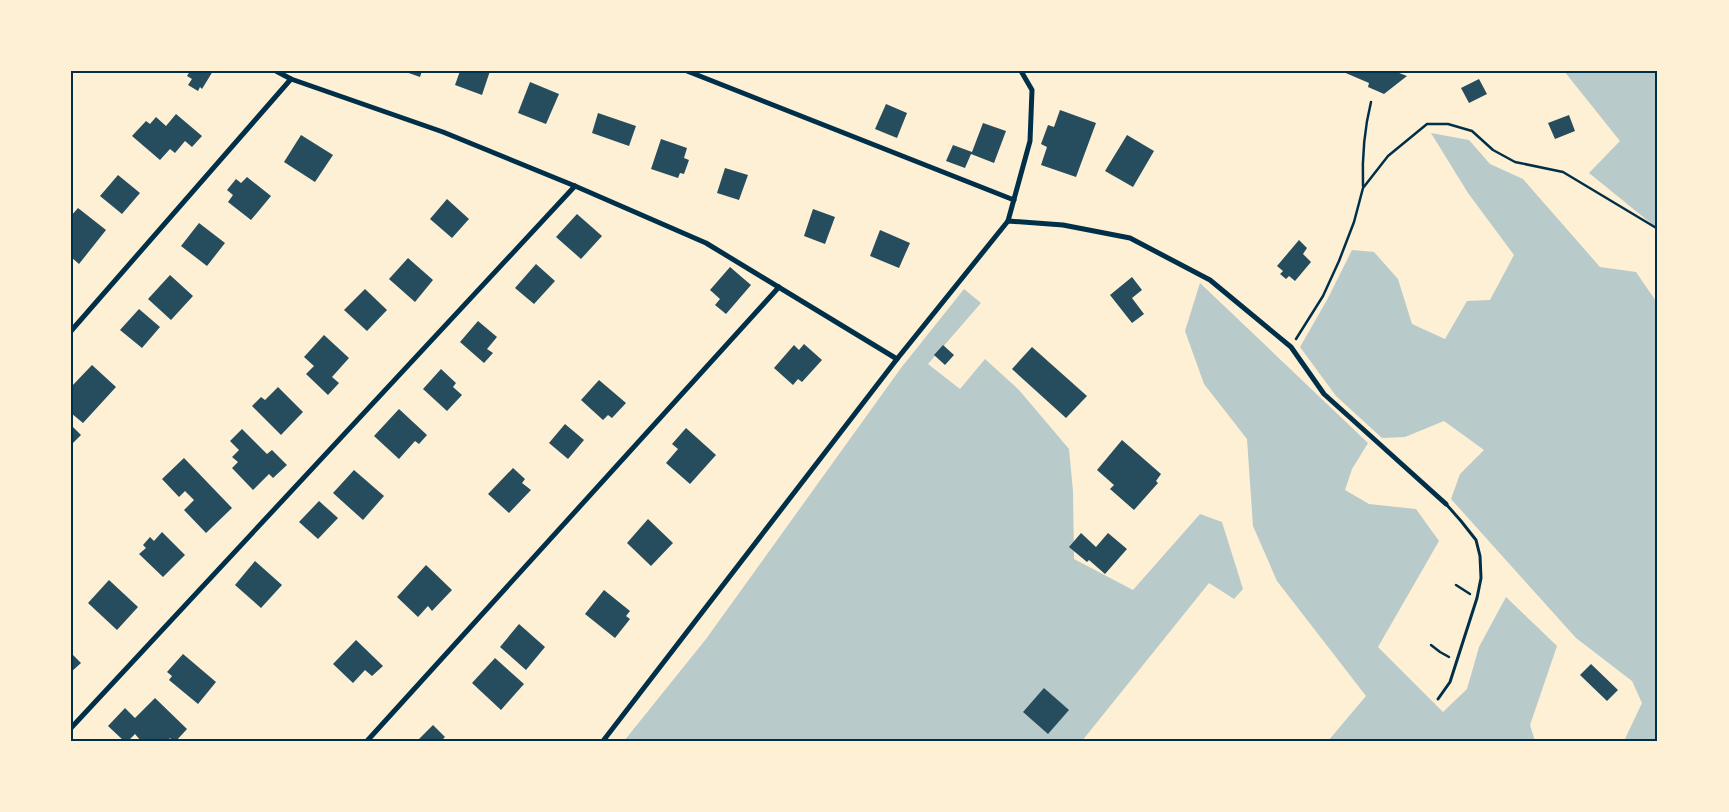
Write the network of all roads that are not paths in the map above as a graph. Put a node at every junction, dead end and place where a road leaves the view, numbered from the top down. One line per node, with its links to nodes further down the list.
1 (276, 71): 4 (street)
2 (687, 71): 6 (street)
3 (1021, 71): 6 (street)
4 (291, 79): 5 (street); 9 (street)
5 (575, 186): 8 (street); 13 (street)
6 (1014, 200): 7 (street)
7 (1008, 221): 10 (street); 11 (street)
8 (779, 287): 10 (street); 14 (street)
9 (71, 331)
10 (897, 359): 15 (street)
11 (1446, 504): 12 (lane)
12 (1438, 699)
13 (71, 728)
14 (367, 741)
15 (603, 741)

